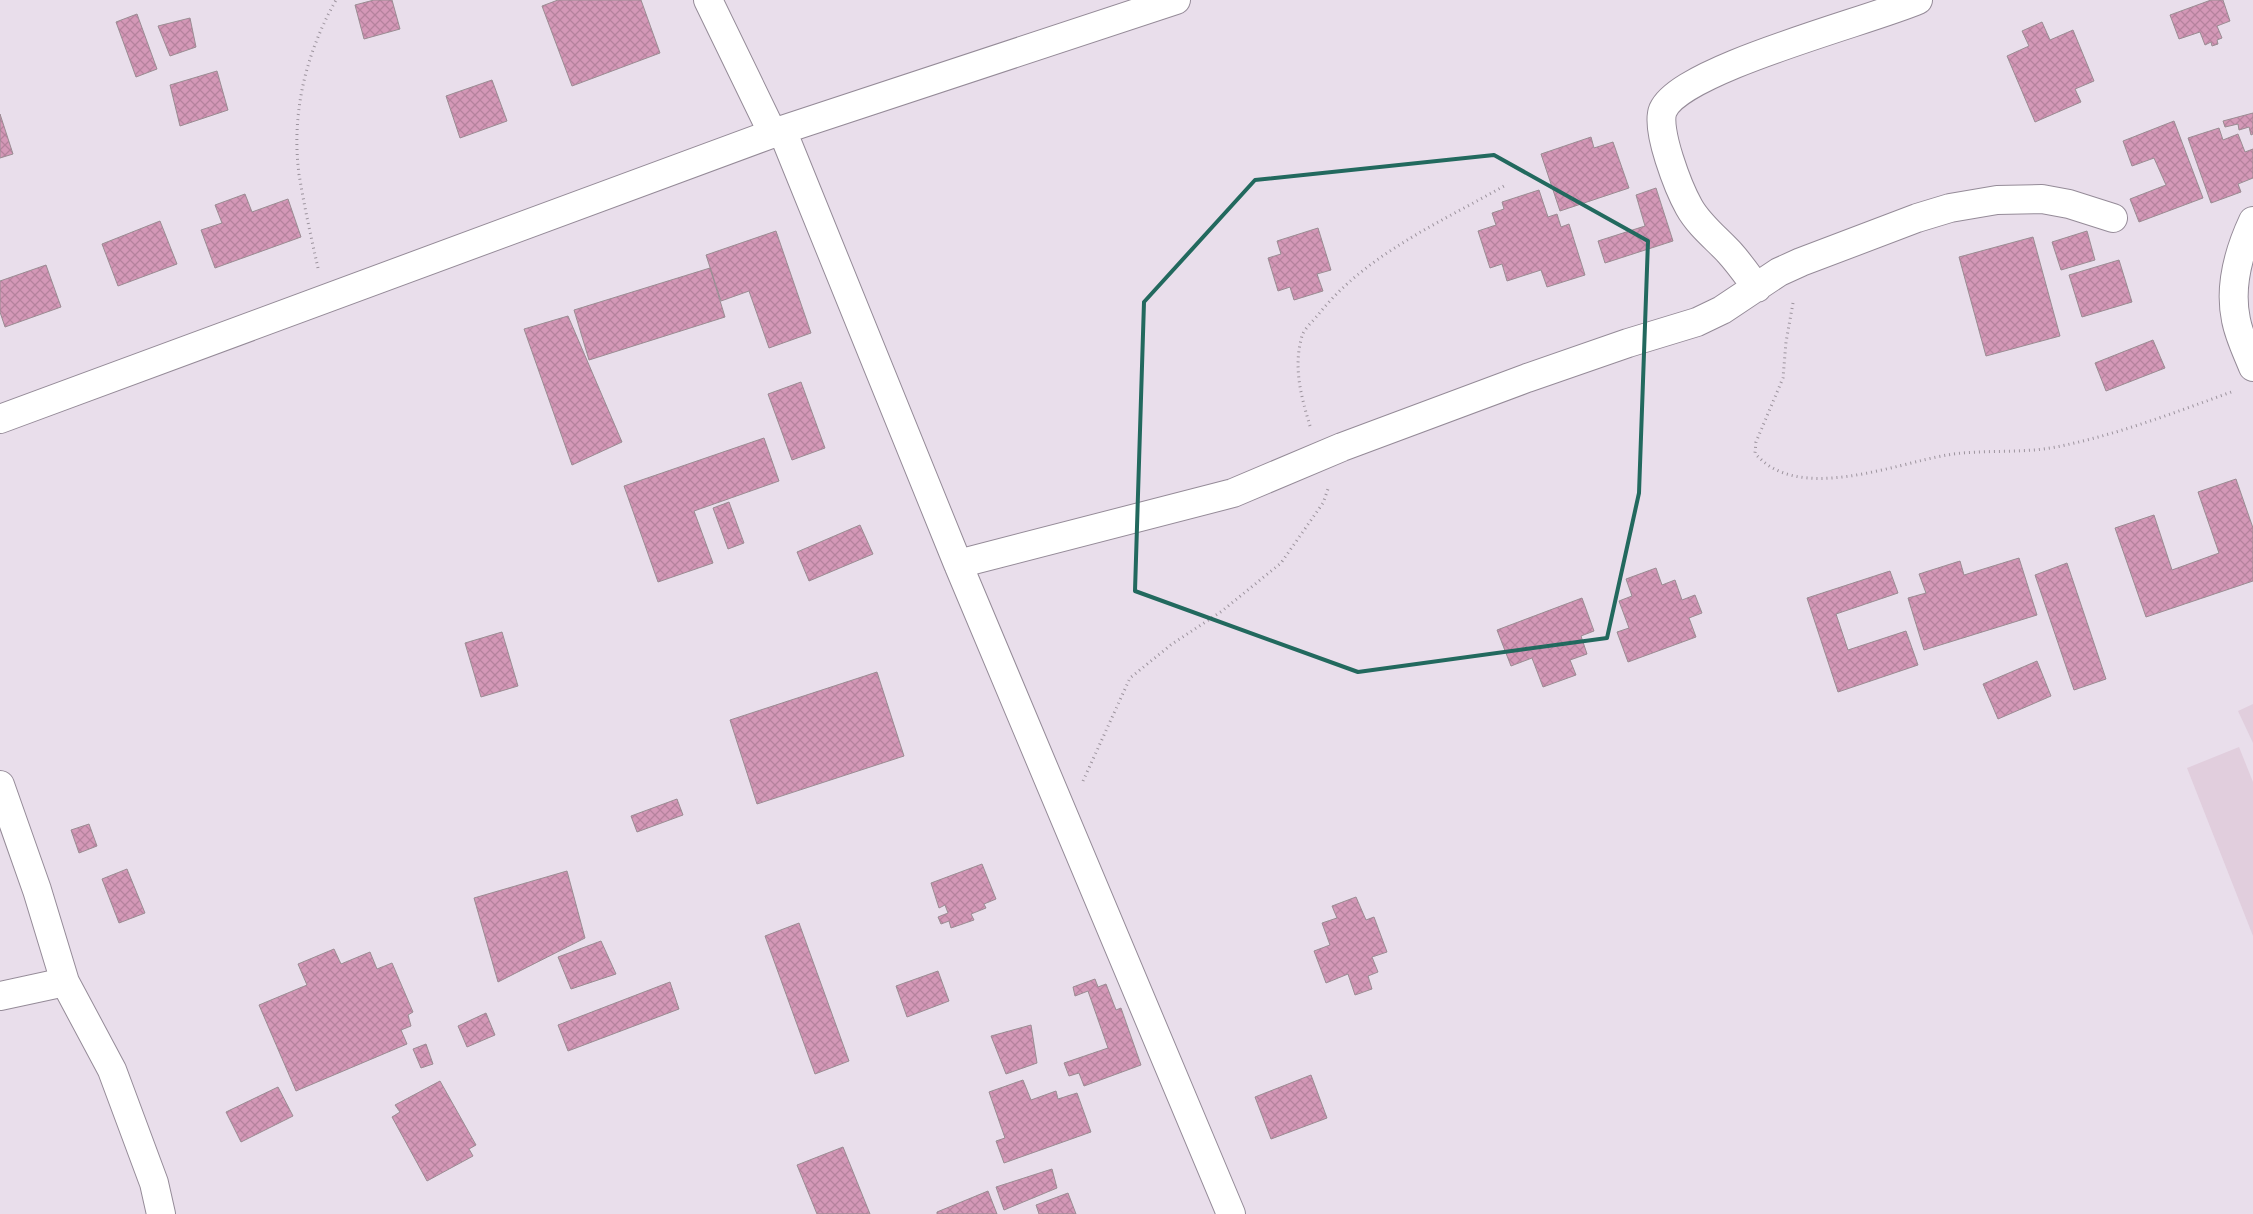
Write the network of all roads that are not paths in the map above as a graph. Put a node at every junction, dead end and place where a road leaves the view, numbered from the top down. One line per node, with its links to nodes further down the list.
1 (708, 0): 4 (street)
2 (1176, 0): 4 (street)
3 (1918, 0): 7 (street)
4 (778, 132): 9 (street); 10 (street)
5 (2113, 218): 7 (street)
6 (2253, 221): 8 (street)
7 (1757, 288): 10 (street)
8 (2253, 367)
9 (0, 419)
10 (958, 564): 15 (street)
11 (0, 786): 12 (street)
12 (65, 982): 13 (street); 14 (street)
13 (0, 996)
14 (161, 1214)
15 (1231, 1214)

